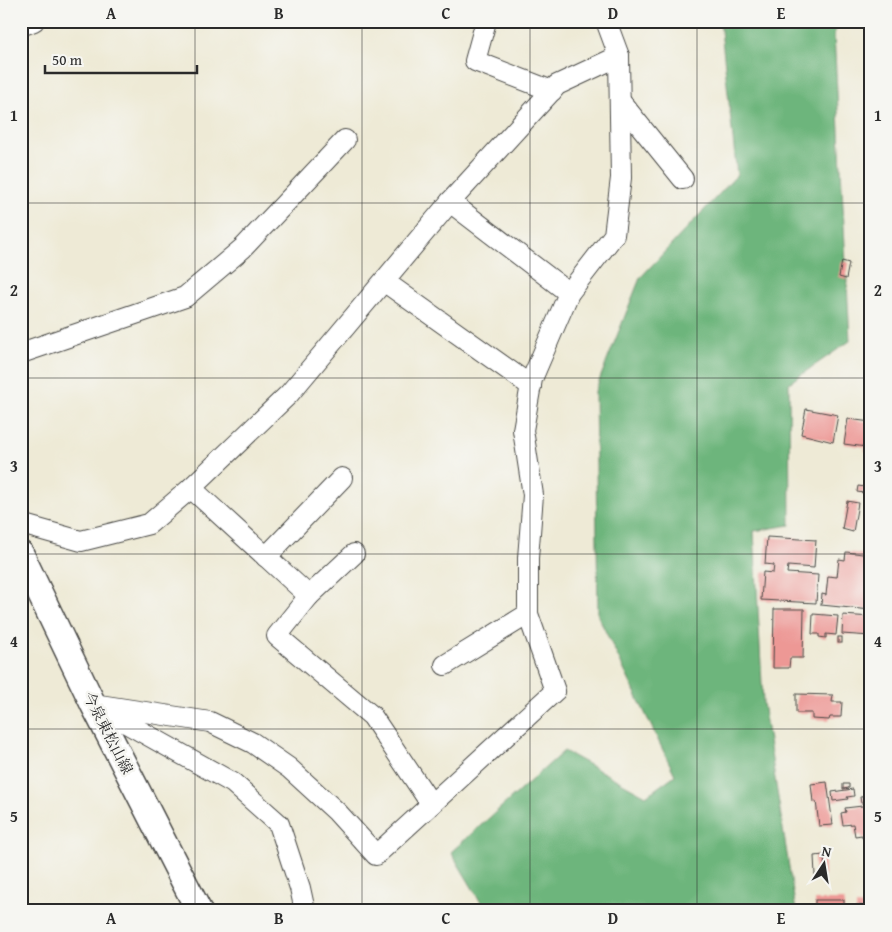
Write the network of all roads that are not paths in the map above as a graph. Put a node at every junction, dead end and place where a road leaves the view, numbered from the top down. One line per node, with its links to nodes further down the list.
1 (34, 21): 4 (street)
2 (486, 21): 6 (street)
3 (606, 21): 5 (street)
4 (21, 26)
5 (619, 56): 6 (street); 7 (street)
6 (552, 90): 10 (street)
7 (620, 101): 9 (street); 12 (street)
8 (345, 140): 13 (street)
9 (683, 179)
10 (450, 202): 11 (street); 12 (street)
11 (385, 282): 14 (street); 16 (street)
12 (569, 293): 14 (street)
13 (21, 353)
14 (531, 386): 22 (street)
15 (342, 478): 20 (street)
16 (191, 488): 17 (street); 20 (street)
17 (21, 524)
18 (21, 554): 24 (main road, 今泉東松山線)
19 (354, 554): 21 (street)
20 (266, 556): 21 (street)
21 (309, 596): 25 (street)
22 (528, 614): 23 (street); 25 (street)
23 (445, 665)
24 (93, 704): 25 (street); 26 (main road, 今泉東松山線); 27 (street)
25 (431, 804)
26 (199, 911)
27 (305, 911)

